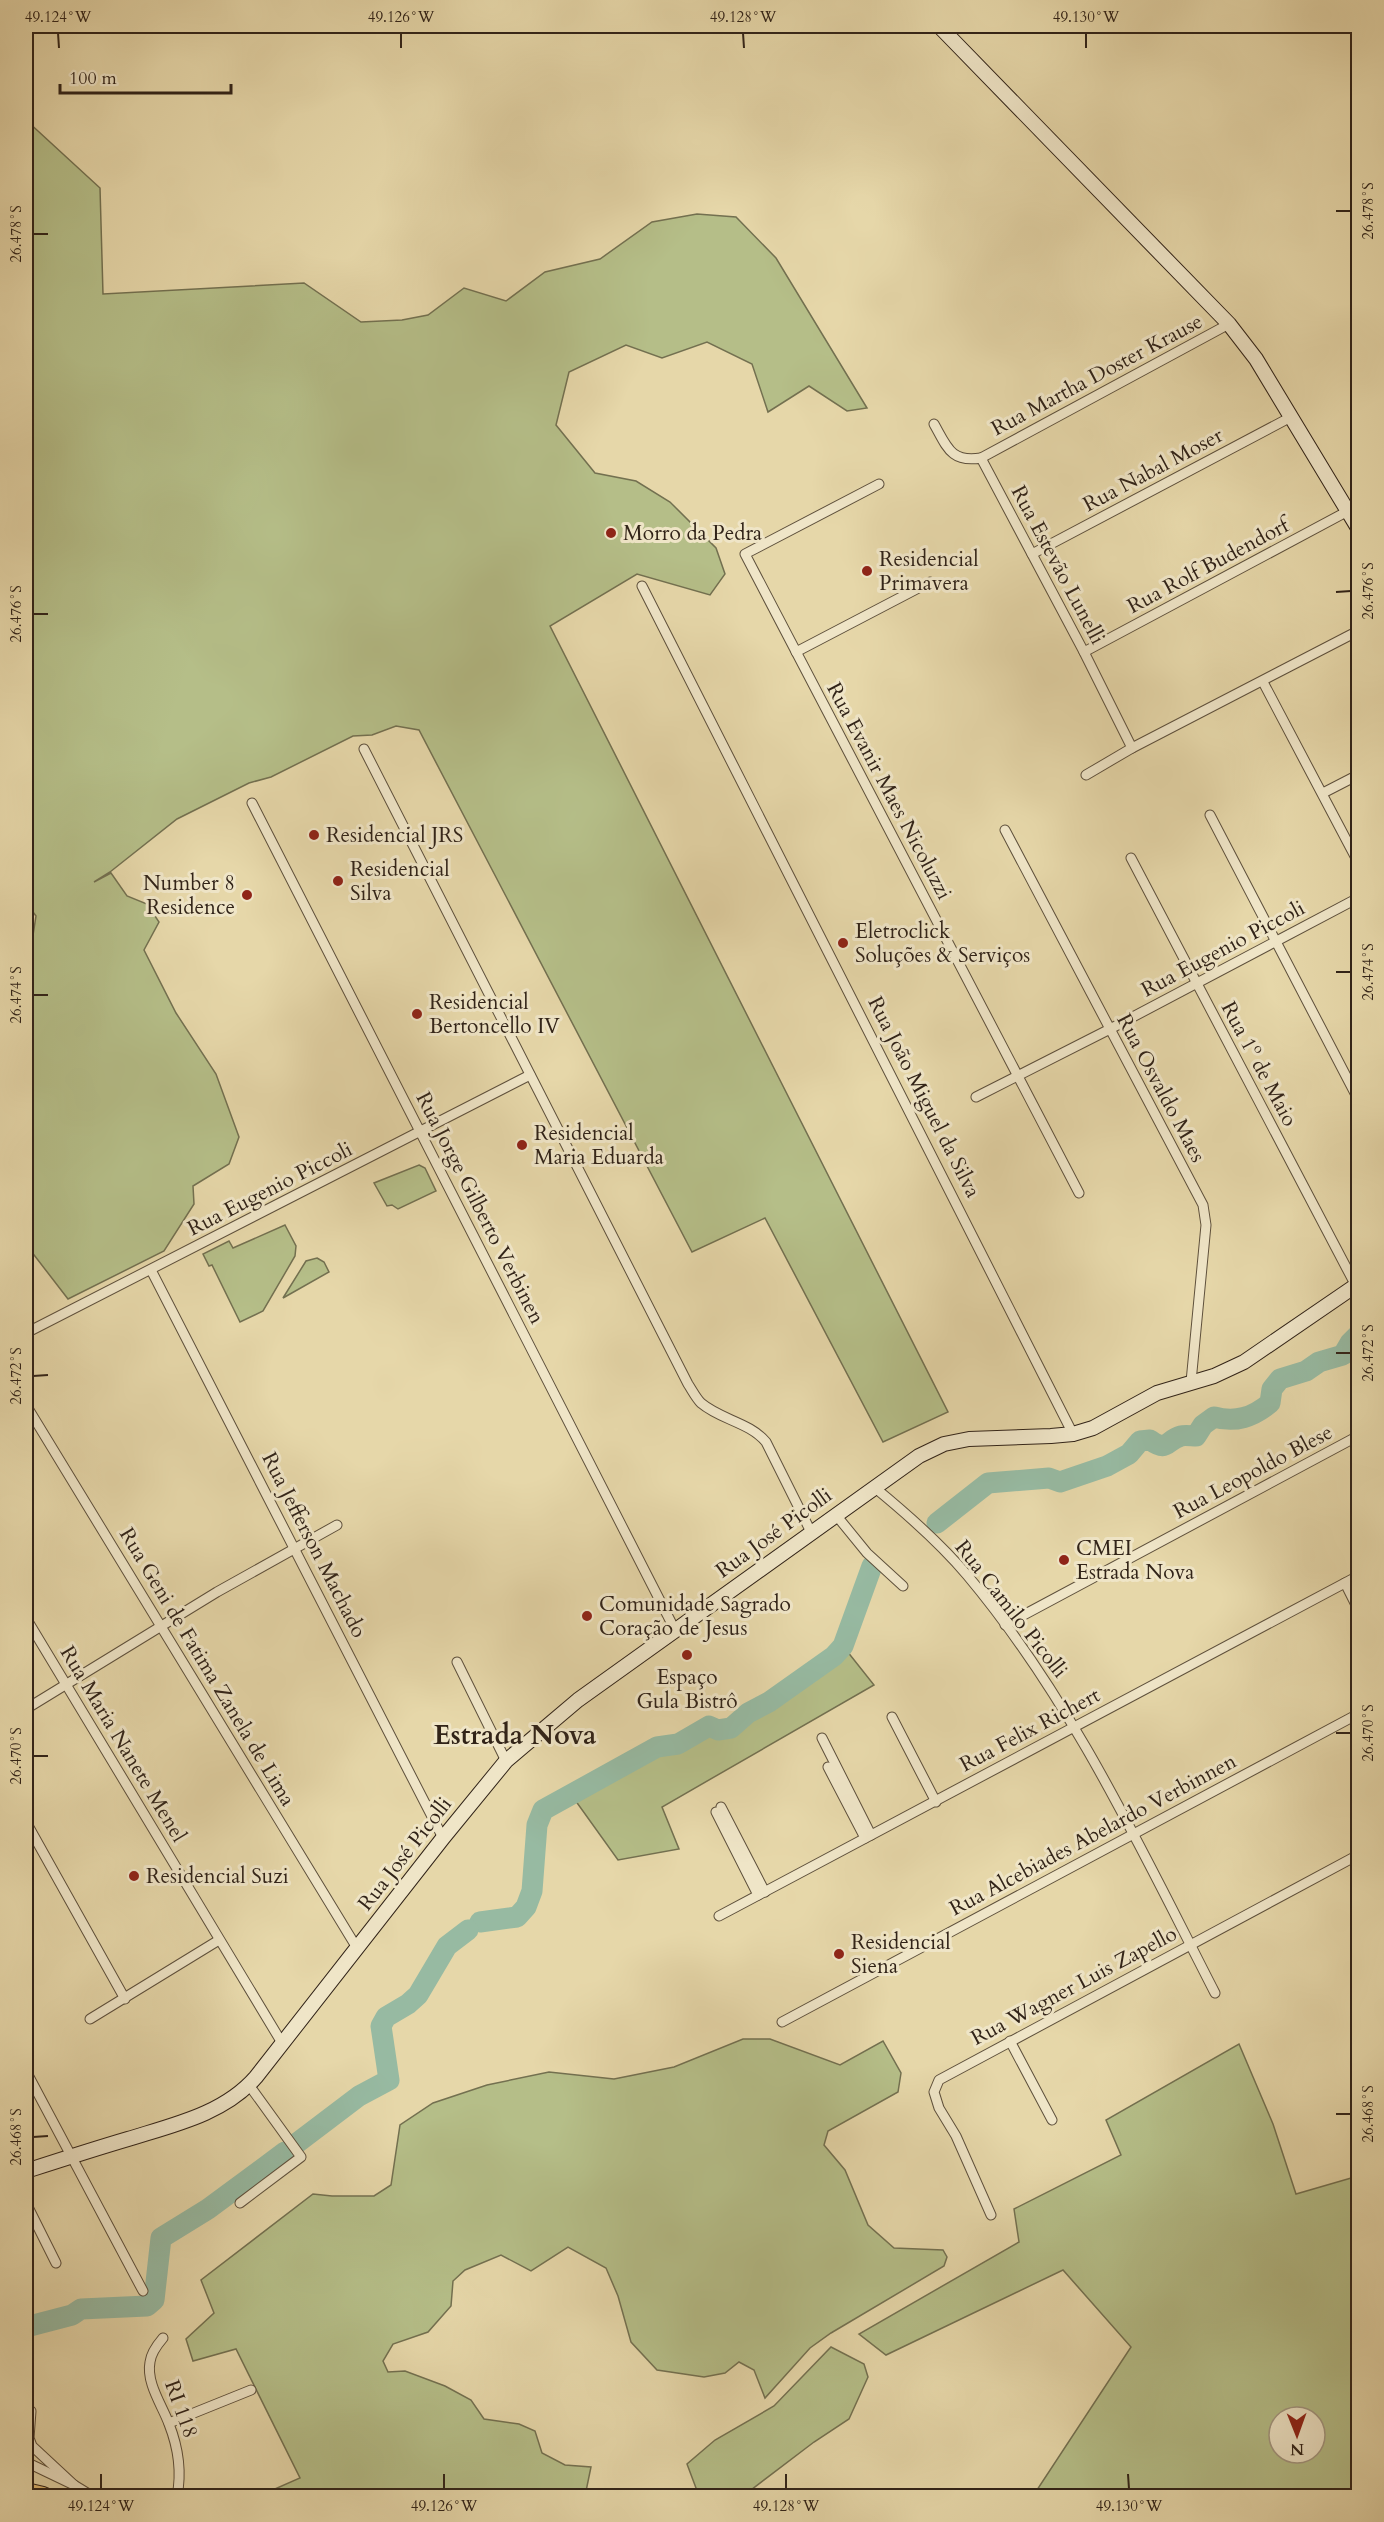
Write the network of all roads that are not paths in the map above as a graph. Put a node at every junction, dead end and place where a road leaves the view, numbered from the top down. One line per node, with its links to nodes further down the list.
1 (939, 26): 2 (street)
2 (1229, 324): 3 (street); 5 (street, Rua Martha Doster Krause)
3 (1291, 417): 7 (street); 9 (street, Rua Nabal Moser)
4 (934, 424): 5 (street)
5 (981, 458): 9 (street, Rua Estevão Lunelli)
6 (879, 484): 13 (street, Rua Evanir Maes Nicoluzzi)
7 (1348, 511): 8 (street); 14 (street, Rua Rolf Budendorf)
8 (1359, 528)
9 (1032, 554): 14 (street, Rua Estevão Lunelli)
10 (930, 582): 13 (street)
11 (642, 586): 41 (street, Rua João Miguel da Silva)
12 (1359, 631): 15 (street)
13 (796, 652): 31 (street, Rua Evanir Maes Nicoluzzi)
14 (1084, 652): 16 (street, Rua Estevão Lunelli)
15 (1263, 682): 16 (street); 20 (street)
16 (1132, 748): 18 (street)
17 (364, 749): 30 (street)
18 (1086, 775)
19 (1359, 775): 20 (street)
20 (1323, 794): 25 (street)
21 (252, 803): 34 (street, Rua Jorge Gilberto Verbinen)
22 (1210, 815): 27 (street)
23 (1005, 830): 29 (street, Rua Osvaldo Maes)
24 (1131, 858): 28 (street, Rua 1º de Maio)
25 (1359, 862)
26 (1359, 898): 27 (street, Rua Eugenio Piccoli)
27 (1276, 942): 28 (street, Rua Eugenio Piccoli); 33 (street)
28 (1196, 983): 29 (street, Rua Eugenio Piccoli); 37 (street, Rua 1º de Maio)
29 (1110, 1029): 31 (street, Rua Eugenio Piccoli); 39 (street, Rua Osvaldo Maes)
30 (530, 1075): 34 (street, Rua Eugenio Piccoli); 46 (street)
31 (1019, 1076): 32 (street, Rua Eugenio Piccoli); 35 (street, Rua Evanir Maes Nicoluzzi)
32 (976, 1097)
33 (1359, 1099)
34 (420, 1131): 36 (street, Rua Eugenio Piccoli); 55 (street, Rua Jorge Gilberto Verbinen)
35 (1079, 1193)
36 (151, 1270): 38 (street, Rua Eugenio Piccoli); 47 (street, Rua Jefferson Machado)
37 (1357, 1285): 39 (street, Rua José Picolli)
38 (26, 1333)
39 (1191, 1382): 41 (street, Rua José Picolli)
40 (26, 1405): 54 (street, Rua Geni de Fatima Zanela de Lima)
41 (1073, 1434): 43 (street, Rua José Picolli)
42 (1359, 1436): 53 (street, Rua Leopoldo Blese)
43 (874, 1487): 44 (street, Rua José Picolli); 53 (street, Rua Camilo Picolli)
44 (836, 1515): 46 (street, Rua José Picolli); 50 (street)
45 (337, 1525): 47 (street)
46 (811, 1532): 55 (street, Rua José Picolli)
47 (295, 1548): 54 (street); 70 (street, Rua Jefferson Machado)
48 (1359, 1576): 49 (street, Rua Felix Richert)
49 (1345, 1583): 51 (street); 61 (street, Rua Felix Richert)
50 (903, 1586)
51 (1359, 1609)
52 (26, 1618): 57 (street, Rua Maria Nanete Menel)
53 (1005, 1624): 61 (street, Rua Camilo Picolli)
54 (161, 1626): 57 (street); 76 (street, Rua Geni de Fatima Zanela de Lima)
55 (675, 1630): 63 (street, Rua José Picolli)
56 (457, 1662): 63 (street)
57 (66, 1684): 58 (street); 74 (street, Rua Maria Nanete Menel)
58 (26, 1709)
59 (1359, 1714): 68 (street, Rua Alcebiades Abelardo Verbinnen)
60 (892, 1717): 65 (street)
61 (1075, 1726): 65 (street, Rua Felix Richert); 68 (street, Rua Camilo Picolli)
62 (822, 1738): 69 (street)
63 (506, 1761): 70 (street, Rua José Picolli)
64 (828, 1767): 69 (street)
65 (936, 1802): 69 (street, Rua Felix Richert)
66 (719, 1810): 72 (street)
67 (26, 1822): 78 (street)
68 (1133, 1834): 75 (street, Rua Camilo Picolli); 80 (street, Rua Alcebiades Abelardo Verbinnen)
69 (868, 1836): 72 (street, Rua Felix Richert)
70 (443, 1838): 76 (street, Rua José Picolli)
71 (1359, 1855): 75 (street, Rua Wagner Luis Zapello)
72 (761, 1893): 73 (street, Rua Felix Richert)
73 (719, 1916)
74 (219, 1940): 78 (street); 82 (street, Rua Maria Nanete Menel)
75 (1190, 1945): 77 (street, Rua Camilo Picolli); 81 (street, Rua Wagner Luis Zapello)
76 (357, 1948): 82 (street, Rua José Picolli)
77 (1215, 1993)
78 (125, 1999): 79 (street)
79 (90, 2019)
80 (782, 2022)
81 (1010, 2041): 85 (street); 90 (street, Rua Wagner Luis Zapello)
82 (282, 2043): 84 (street, Rua José Picolli)
83 (26, 2071): 86 (street)
84 (249, 2085): 86 (street, Rua José Picolli); 89 (street)
85 (1052, 2120)
86 (70, 2157): 87 (street, Rua José Picolli); 92 (street)
87 (26, 2171)
88 (26, 2203): 91 (street)
89 (240, 2203)
90 (991, 2215)
91 (56, 2263)
92 (143, 2291)
93 (163, 2338): 96 (street, RI 118)
94 (251, 2390): 96 (street)
95 (31, 2411): 98 (street)
96 (169, 2423): 102 (street, RI 118)
97 (26, 2462): 98 (street)
98 (74, 2485): 101 (street)
99 (26, 2492): 100 (highway)
100 (43, 2496)
101 (92, 2496)
102 (177, 2496)

